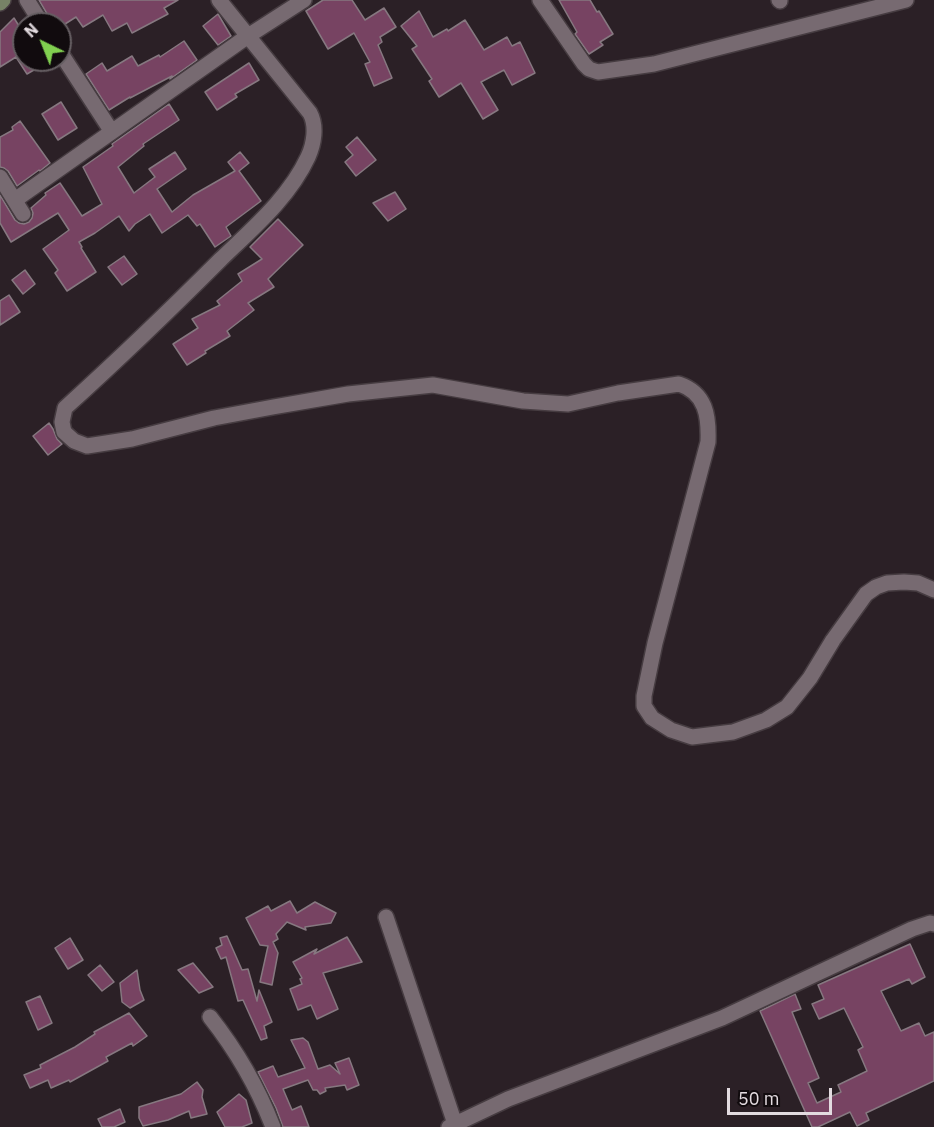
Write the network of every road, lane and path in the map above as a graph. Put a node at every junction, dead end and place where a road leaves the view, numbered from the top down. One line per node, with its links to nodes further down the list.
1 (219, 0): 5 (street)
2 (304, 0): 5 (street)
3 (540, 0): 4 (street)
4 (906, 0)
5 (248, 36): 7 (street); 11 (street)
6 (72, 70): 7 (street)
7 (112, 132): 9 (street)
8 (0, 177): 9 (street)
9 (15, 200): 10 (street)
10 (23, 214)
11 (934, 590)
12 (386, 918): 15 (street)
13 (934, 924): 15 (street)
14 (210, 1017): 16 (street)
15 (452, 1126)
16 (273, 1127)

